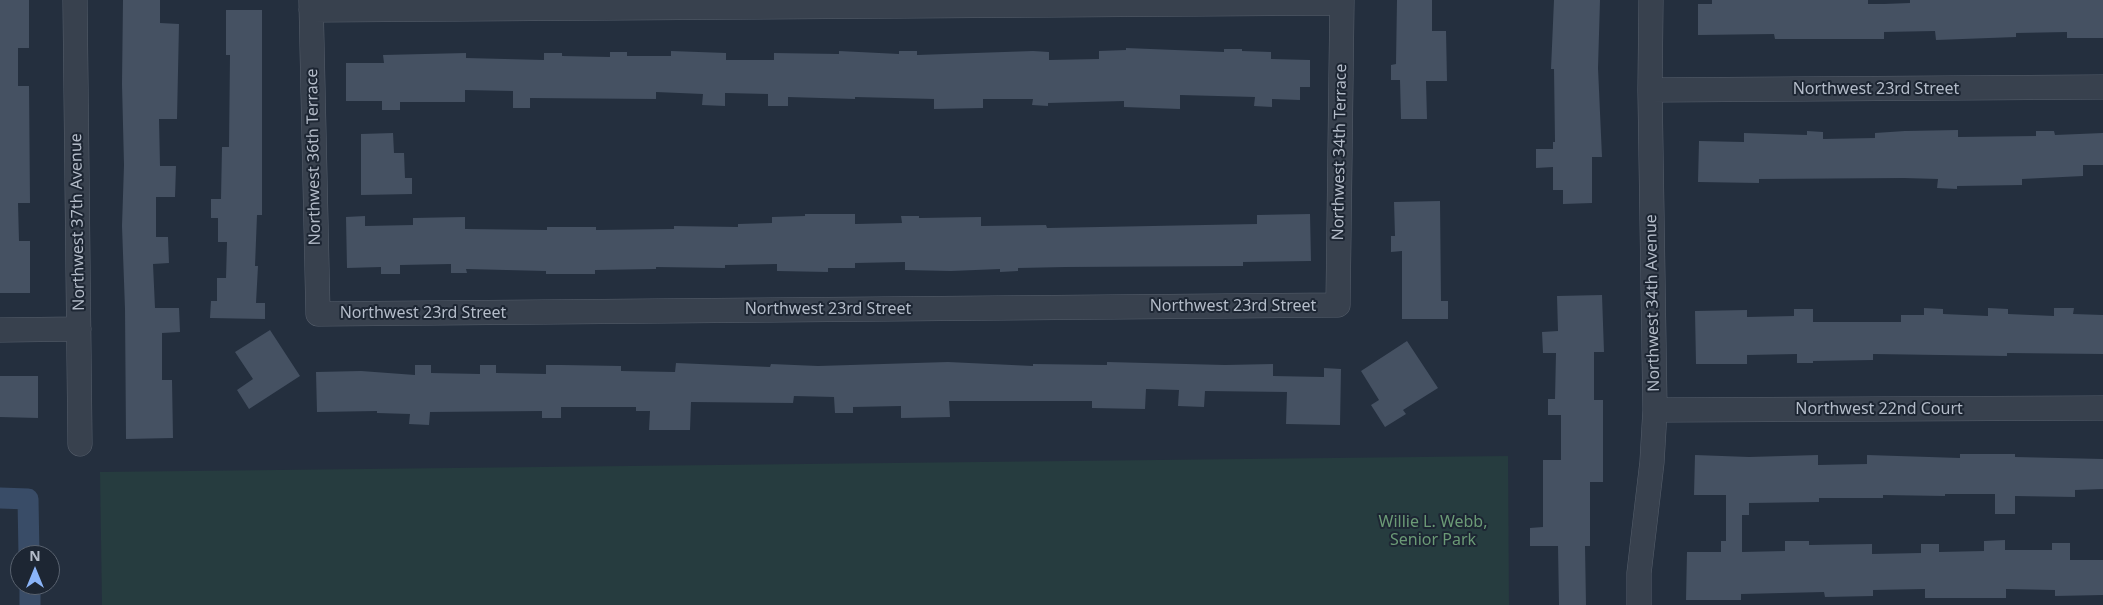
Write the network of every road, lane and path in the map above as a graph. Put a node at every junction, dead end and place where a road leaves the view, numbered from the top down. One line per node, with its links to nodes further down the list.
1 (76, 0): 9 (street, Northwest 37th Avenue)
2 (1651, 0): 6 (street, Northwest 34th Avenue)
3 (1342, 2): 4 (street); 7 (street, Northwest 34th Terrace)
4 (311, 5): 8 (street, Northwest 36th Terrace)
5 (2103, 87): 6 (street, Northwest 23rd Street)
6 (1650, 90): 12 (street, Northwest 34th Avenue)
7 (1338, 305): 8 (street, Northwest 23rd Street)
8 (318, 314)
9 (79, 329): 10 (street); 13 (street, Northwest 37th Avenue)
10 (0, 330)
11 (2103, 408): 12 (street, Northwest 22nd Court)
12 (1655, 410): 14 (street, Northwest 34th Avenue)
13 (80, 444)
14 (1640, 605)

